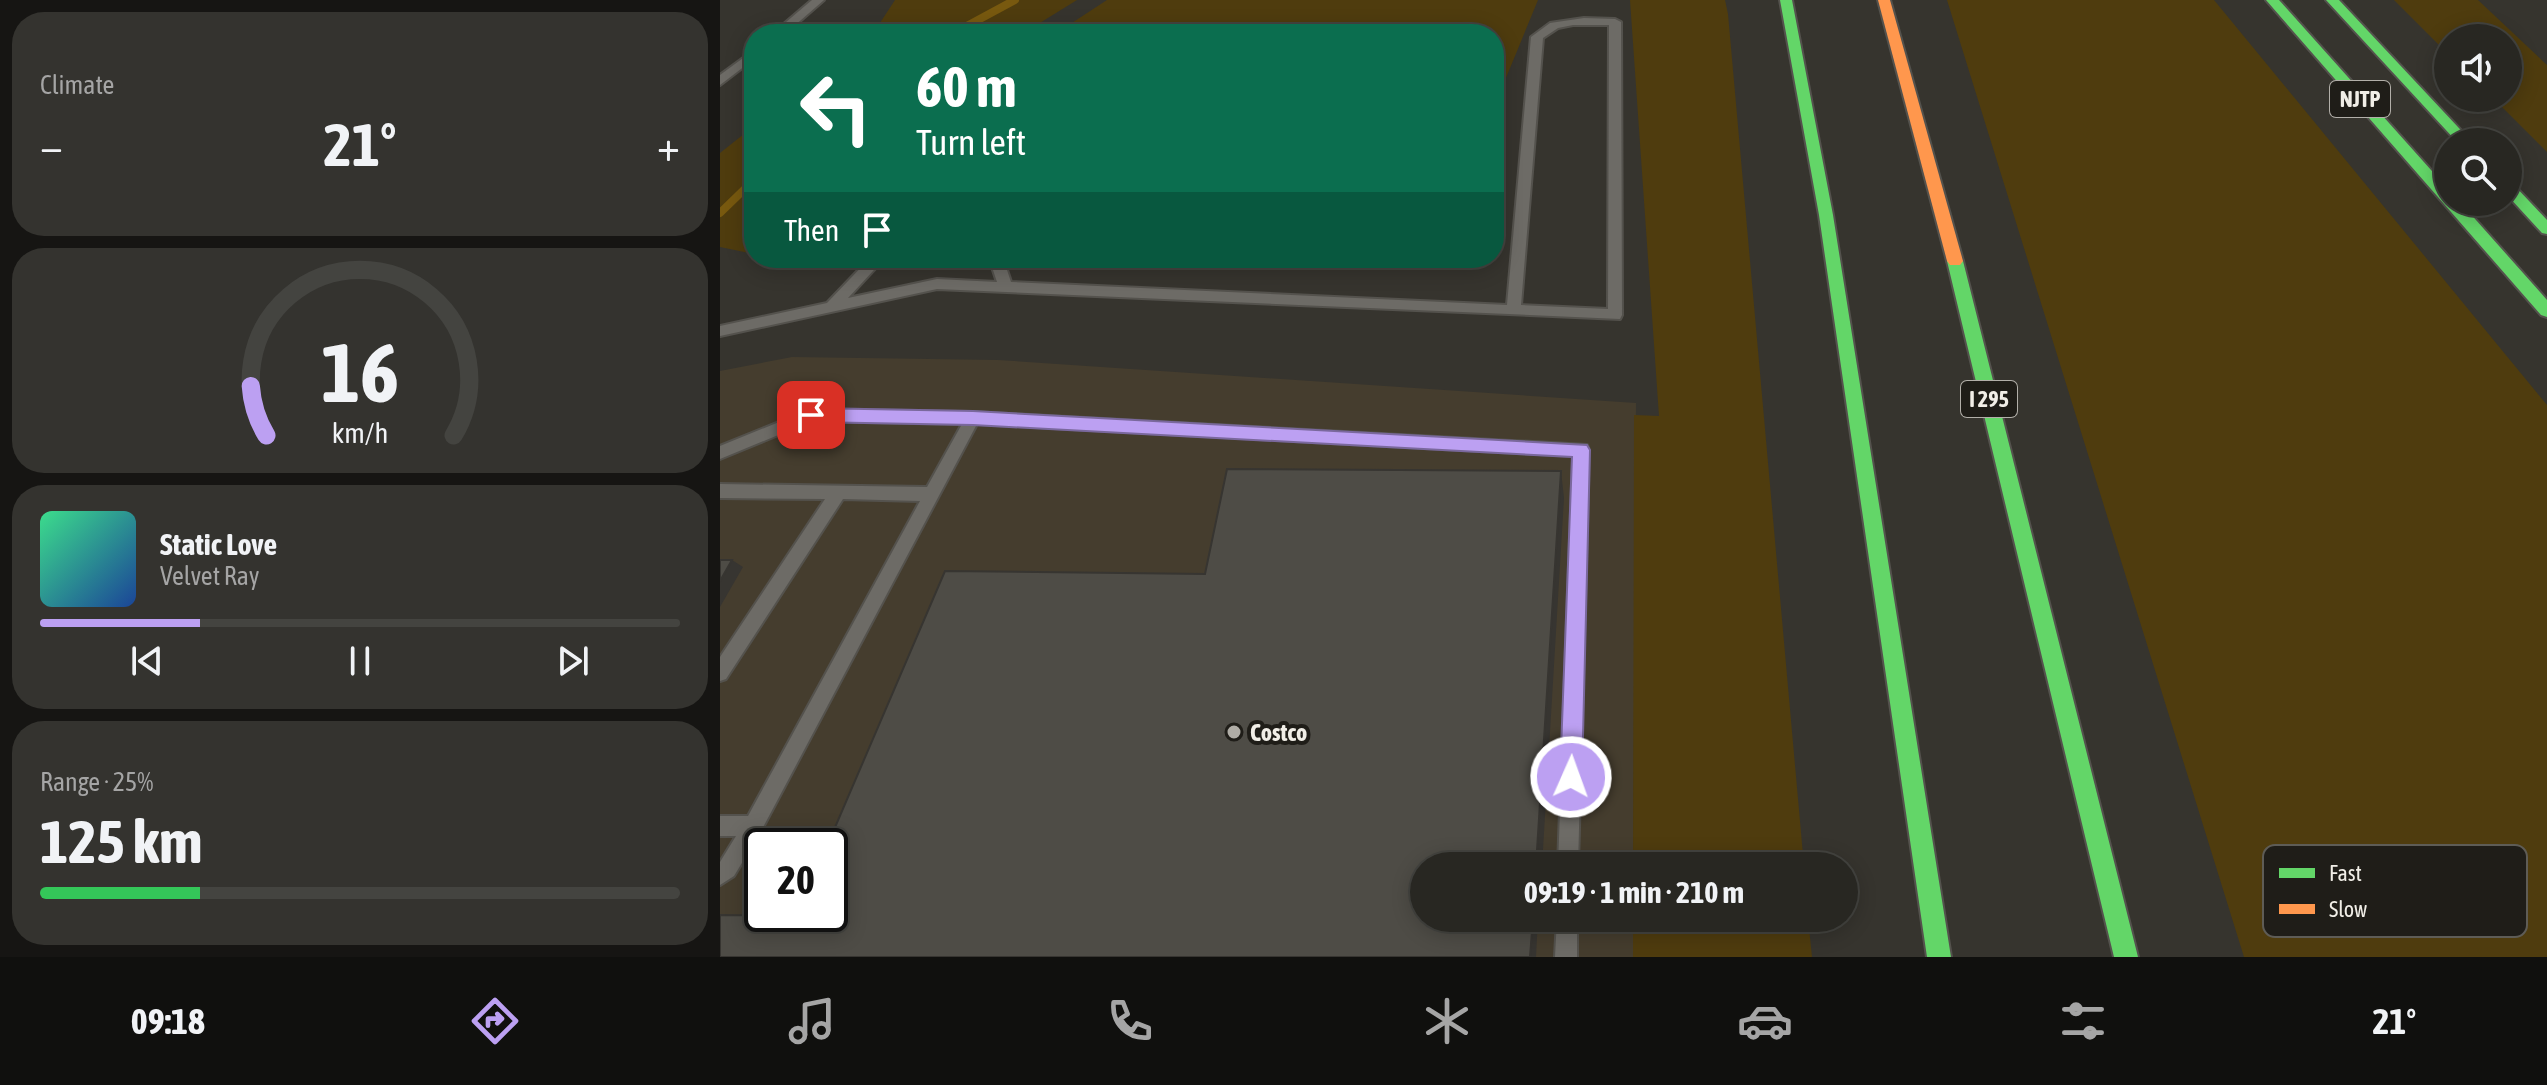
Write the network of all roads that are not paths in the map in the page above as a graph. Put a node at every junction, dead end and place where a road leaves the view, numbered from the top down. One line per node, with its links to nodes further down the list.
1 (819, 0): 6 (lane)
2 (1786, 0): 33 (highway)
3 (1884, 0): 34 (highway, I 295)
4 (2272, 0): 10 (highway, NJTP)
5 (2332, 0): 9 (highway, NJTP)
6 (790, 24)
7 (744, 61): 8 (lane)
8 (720, 81)
9 (2452, 128)
10 (2434, 182)
11 (2522, 202): 13 (highway)
12 (2464, 216): 19 (highway, NJTP)
13 (2547, 229)
14 (868, 268): 17 (lane)
15 (999, 268): 16 (lane)
16 (1006, 288): 17 (lane); 18 (lane)
17 (830, 308): 20 (lane)
18 (1514, 310): 18 (lane)
19 (2547, 311)
20 (720, 331)
21 (973, 418): 22 (lane); 25 (lane); 29 (lane)
22 (720, 453)
23 (720, 491): 24 (lane)
24 (838, 493): 25 (lane); 26 (lane)
25 (934, 494): 28 (lane)
26 (720, 673)
27 (720, 826): 28 (lane)
28 (753, 826): 30 (lane)
29 (1568, 852)
30 (720, 875)
31 (1567, 932): 32 (lane)
32 (1566, 957)
33 (1939, 957)
34 (2126, 957)

